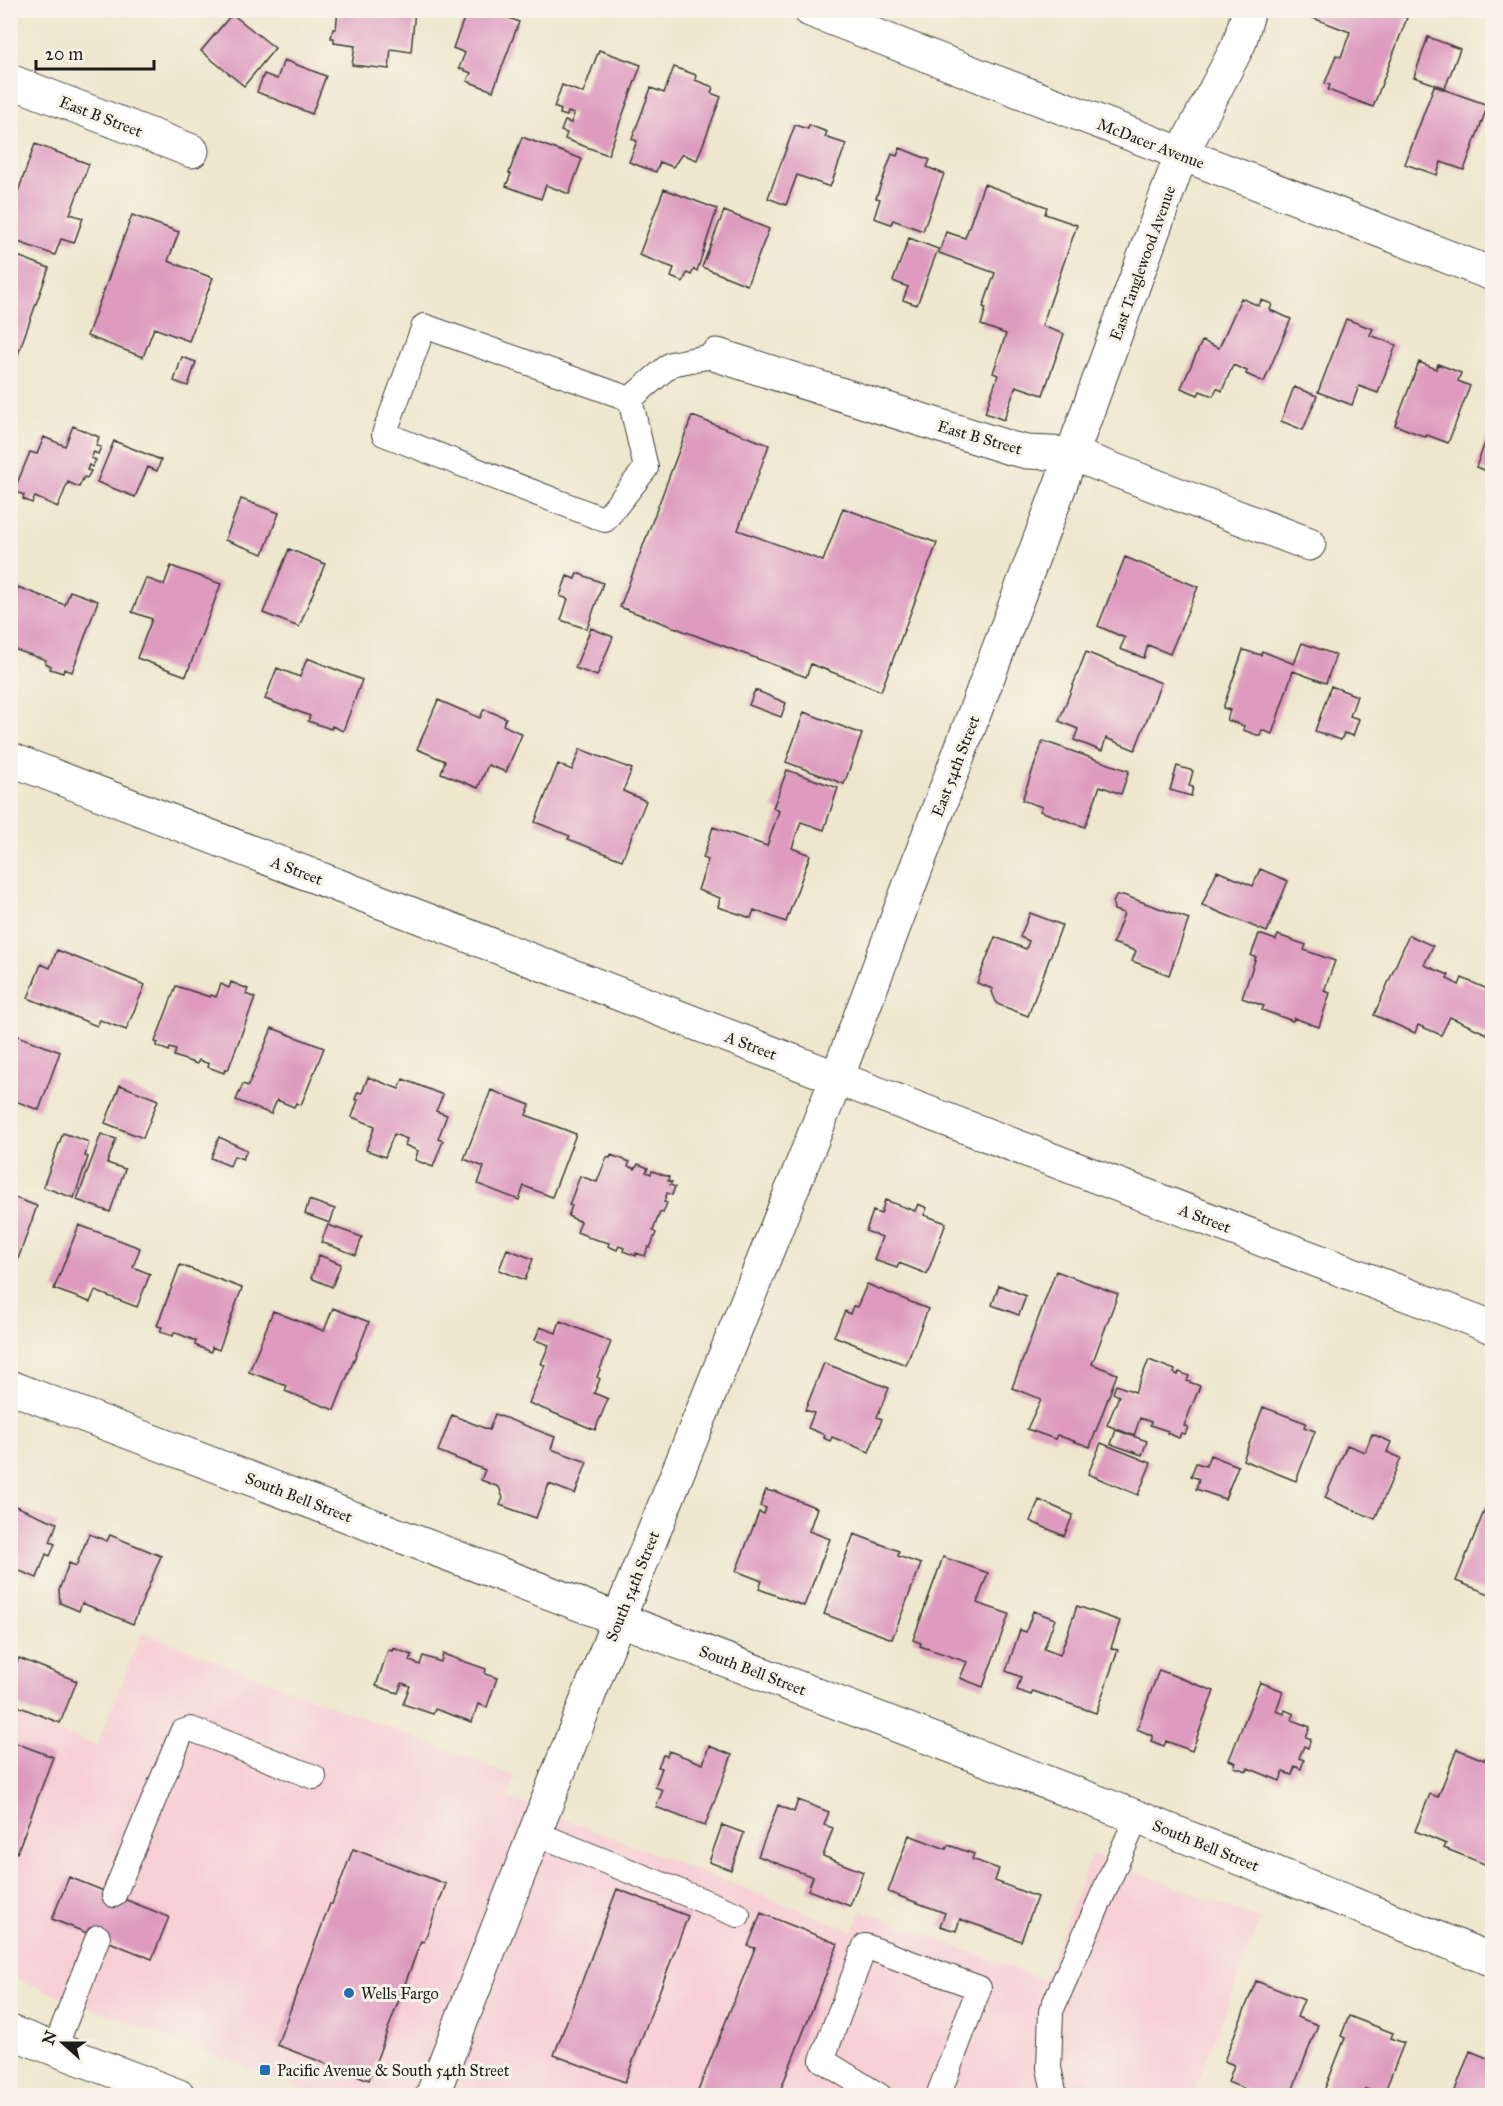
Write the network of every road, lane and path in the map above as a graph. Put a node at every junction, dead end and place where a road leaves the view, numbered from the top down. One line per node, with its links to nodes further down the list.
1 (810, 10): 5 (street, McDacer Avenue)
2 (1249, 10): 5 (street, East Tanglewood Avenue)
3 (10, 81): 4 (street, East B Street)
4 (192, 151)
5 (1181, 155): 6 (street, McDacer Avenue); 9 (street, East Tanglewood Avenue)
6 (1492, 274)
7 (717, 355): 8 (lane); 9 (street, East B Street)
8 (630, 399): 8 (lane)
9 (1072, 454): 10 (street, East B Street); 12 (street, East 54th Street)
10 (1309, 544)
11 (10, 759): 12 (street, A Street)
12 (837, 1078): 13 (street, A Street); 15 (street, South 54th Street)
13 (1492, 1327)
14 (10, 1387): 15 (street, South Bell Street)
15 (619, 1618): 17 (street, South Bell Street); 18 (street, South 54th Street)
16 (314, 1777): 19 (lane)
17 (1137, 1817): 22 (street, South Bell Street); 29 (lane)
18 (535, 1833): 20 (lane); 26 (street, South 54th Street)
19 (114, 1895)
20 (738, 1915)
21 (98, 1937): 24 (lane)
22 (1492, 1960)
23 (10, 2031): 24 (street)
24 (55, 2048): 25 (street)
25 (179, 2096)
26 (432, 2096)
27 (880, 2096): 28 (lane)
28 (938, 2096)
29 (1055, 2096)

